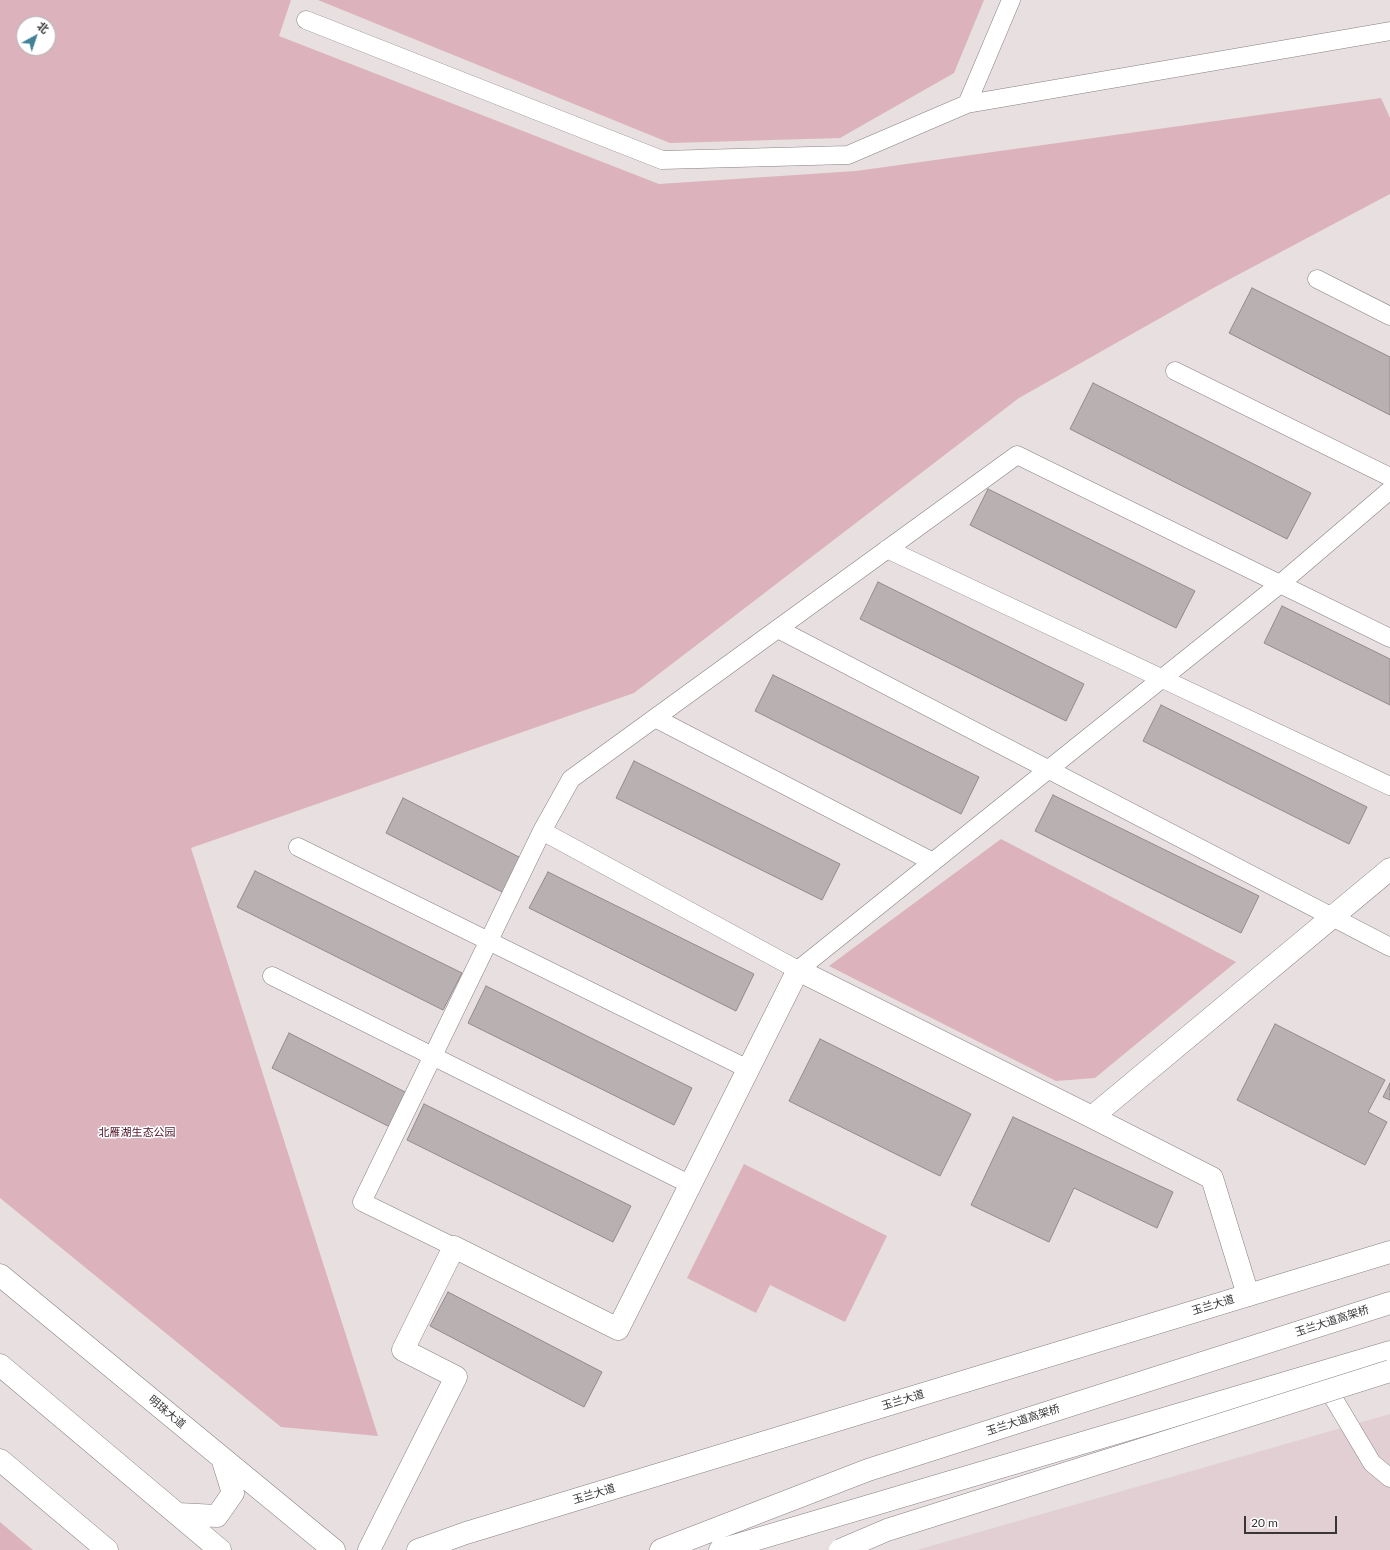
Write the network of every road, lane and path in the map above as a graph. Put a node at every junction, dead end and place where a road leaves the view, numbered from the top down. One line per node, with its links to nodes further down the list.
1 (1011, 0): 4 (lane)
2 (306, 20): 4 (lane)
3 (1390, 31): 4 (lane)
4 (967, 104)
5 (1317, 279): 6 (lane)
6 (1390, 316)
7 (1175, 371): 8 (lane)
8 (1390, 477)
9 (1390, 490): 11 (lane)
10 (888, 549): 11 (lane); 12 (lane); 14 (lane)
11 (1280, 584): 13 (lane); 14 (lane)
12 (778, 629): 15 (lane); 16 (lane)
13 (1390, 638)
14 (1162, 679): 16 (lane); 17 (lane)
15 (655, 718): 18 (lane); 20 (lane)
16 (1048, 769): 20 (lane); 22 (lane)
17 (1390, 786)
18 (542, 831): 23 (lane); 25 (lane)
19 (298, 847): 23 (lane)
20 (933, 862): 25 (lane)
21 (1390, 869): 22 (main road)
22 (1332, 917): 24 (lane); 29 (main road)
23 (488, 941): 27 (lane); 28 (lane)
24 (1390, 947)
25 (798, 970): 28 (main road); 29 (main road)
26 (272, 976): 27 (lane)
27 (433, 1057): 30 (lane); 31 (lane)
28 (748, 1070): 30 (main road)
29 (1092, 1117): 34 (main road)
30 (691, 1185): 31 (main road)
31 (454, 1247): 47 (main road)
32 (1390, 1252): 34 (main road, 玉兰大道)
33 (0, 1275): 40 (main road, 明珠大道)
34 (1248, 1295): 48 (main road, 玉兰大道)
35 (1390, 1303): 49 (main road, 玉兰大道高架桥)
36 (1390, 1352): 39 (main road)
37 (0, 1365): 43 (main road)
38 (1390, 1371): 51 (main road, bridge)
39 (1318, 1373): 42 (lane); 50 (main road)
40 (222, 1458): 43 (main road); 46 (main road, 明珠大道)
41 (0, 1460): 44 (main road)
42 (1390, 1478)
43 (178, 1514): 45 (main road)
44 (107, 1550)
45 (220, 1550)
46 (334, 1550)
47 (369, 1550)
48 (418, 1550)
49 (661, 1550)
50 (720, 1550)
51 (840, 1550)

